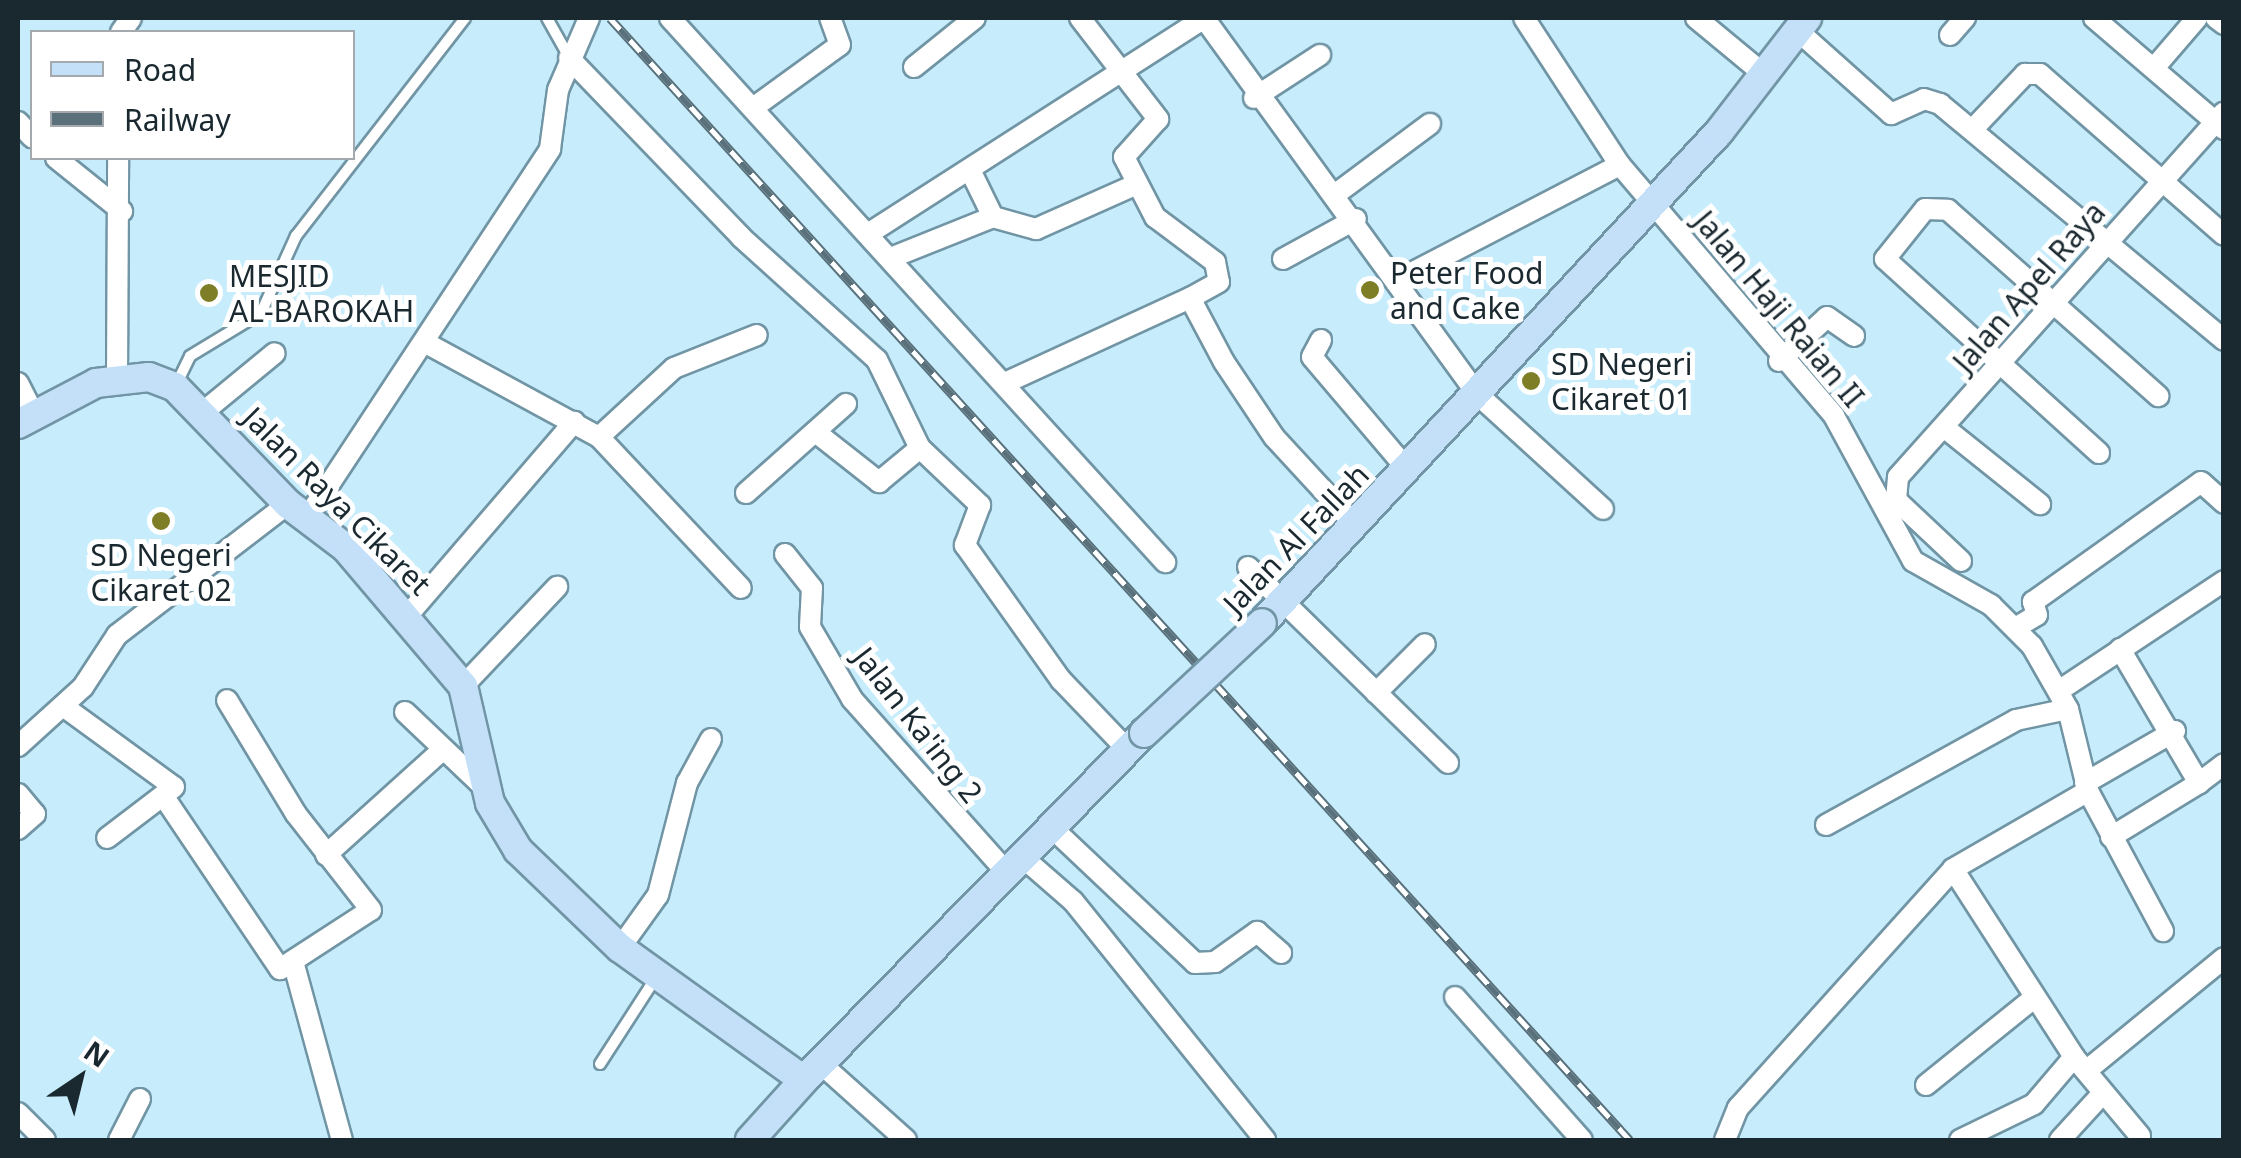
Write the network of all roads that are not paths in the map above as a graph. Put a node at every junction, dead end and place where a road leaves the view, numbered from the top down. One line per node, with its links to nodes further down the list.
1 (465, 18): 30 (lane)
2 (547, 18): 18 (lane)
3 (589, 18): 18 (street)
4 (670, 18): 24 (street)
5 (830, 18): 24 (street)
6 (975, 18): 19 (street)
7 (1080, 18): 21 (street)
8 (1524, 18): 32 (street, Jalan Haji Raian II)
9 (1696, 18): 22 (street)
10 (1966, 18): 16 (street)
11 (2094, 18): 20 (street)
12 (2197, 18): 20 (street)
13 (2216, 18): 15 (street)
14 (1803, 24): 22 (street, Jalan Al Fallah); 27 (street)
15 (2224, 24)
16 (1950, 35)
17 (1320, 56): 23 (street)
18 (570, 58): 53 (street); 70 (street)
19 (914, 67)
20 (2154, 68): 25 (street)
21 (1122, 70): 23 (street); 33 (street); 35 (street)
22 (1765, 75): 37 (street, Jalan Al Fallah)
23 (1254, 98): 36 (street)
24 (757, 105): 41 (street)
25 (2221, 121): 34 (street, Jalan Apel Raya)
26 (1430, 124): 36 (street)
27 (1973, 130): 34 (street); 43 (street)
28 (58, 160): 38 (street)
29 (118, 160): 38 (street)
30 (355, 160)
31 (355, 160): 60 (lane)
32 (1620, 165): 37 (street, Jalan Haji Raian II); 46 (street)
33 (970, 170): 39 (street); 41 (street)
34 (2161, 182): 42 (street); 43 (street, Jalan Apel Raya)
35 (1137, 184): 39 (street); 47 (street)
36 (1337, 193): 40 (street)
37 (1652, 206): 55 (street, Jalan Haji Raian II); 61 (street, Jalan Al Fallah)
38 (122, 211): 57 (street)
39 (993, 217): 44 (street)
40 (1356, 219): 45 (street); 46 (street)
41 (870, 232): 44 (street)
42 (2224, 235)
43 (2108, 241): 48 (street, Jalan Apel Raya); 52 (street)
44 (893, 256): 59 (street)
45 (1283, 259)
46 (1396, 281): 61 (street)
47 (1190, 298): 59 (street); 78 (street)
48 (2056, 302): 56 (street, Jalan Apel Raya); 56 (street); 62 (street)
49 (757, 335): 69 (street)
50 (1854, 336): 55 (street)
51 (1321, 340): 72 (street)
52 (2224, 340)
53 (424, 342): 66 (street); 77 (street)
54 (276, 353): 64 (street)
55 (1779, 361): 88 (street, Jalan Haji Raian II)
56 (2001, 368): 67 (street, Jalan Apel Raya); 71 (street)
57 (117, 377): 60 (street); 65 (street)
58 (18, 383): 65 (street)
59 (1004, 383): 80 (street)
60 (175, 387): 64 (street, Jalan Raya Cikaret)
61 (1476, 393): 72 (street, Jalan Al Fallah); 76 (street)
62 (2158, 396)
63 (846, 404): 68 (street)
64 (202, 413): 77 (street, Jalan Raya Cikaret)
65 (26, 419)
66 (574, 422): 69 (street); 87 (street)
67 (1944, 428): 75 (street); 81 (street, Jalan Apel Raya)
68 (818, 434): 70 (street); 73 (street)
69 (599, 436): 85 (street)
70 (920, 448): 99 (street)
71 (2099, 453)
72 (1408, 470): 78 (street, Jalan Al Fallah)
73 (746, 493)
74 (2224, 503): 88 (street)
75 (2040, 504)
76 (1603, 509)
77 (297, 511): 87 (street, Jalan Raya Cikaret); 95 (street)
78 (1358, 527): 86 (street, Jalan Al Fallah)
79 (785, 554): 115 (street, Jalan Ka'ing 2)
80 (1166, 562)
81 (1961, 562)
82 (1248, 566): 86 (street)
83 (2224, 581): 90 (street)
84 (558, 587): 91 (street)
85 (742, 588)
86 (1282, 602): 92 (street); 99 (street, Jalan Al Fallah, bridge)
87 (408, 615): 91 (street, Jalan Raya Cikaret)
88 (2017, 628): 94 (street, Jalan Haji Raian II)
89 (1425, 644): 92 (street)
90 (2120, 648): 94 (street); 97 (street)
91 (463, 686): 106 (street, Jalan Raya Cikaret)
92 (1376, 694): 102 (street)
93 (227, 700): 114 (street)
94 (2064, 700): 105 (street, Jalan Haji Raian II); 110 (street)
95 (63, 706): 100 (street); 108 (street)
96 (406, 712): 101 (street)
97 (2175, 731): 104 (street); 105 (street)
98 (712, 739): 118 (street)
99 (1136, 741): 109 (street, Jalan Al Fallah)
100 (18, 746)
101 (440, 752): 106 (street); 114 (street)
102 (1448, 763)
103 (2224, 764): 104 (street)
104 (2200, 783): 113 (street)
105 (2087, 787): 113 (street, Jalan Haji Raian II); 116 (street)
106 (488, 791): 118 (street, Jalan Raya Cikaret)
107 (18, 794): 111 (street)
108 (166, 800): 112 (street); 121 (street)
109 (1050, 825): 115 (street, Jalan Al Fallah); 119 (street)
110 (1826, 825)
111 (18, 829)
112 (107, 838)
113 (2111, 838): 117 (street, Jalan Haji Raian II)
114 (326, 855): 121 (street)
115 (1012, 863): 127 (street, Jalan Al Fallah); 138 (street, Jalan Ka'ing 2)
116 (1953, 869): 124 (street); 140 (street)
117 (2163, 930)
118 (620, 948): 122 (street, Jalan Raya Cikaret)
119 (1281, 953)
120 (2224, 958): 126 (street)
121 (294, 965): 135 (street)
122 (658, 976): 125 (lane); 127 (street, Jalan Raya Cikaret)
123 (1455, 997): 139 (street)
124 (2034, 998): 126 (street); 128 (street)
125 (600, 1064)
126 (2080, 1064): 129 (street); 141 (street)
127 (811, 1071): 136 (street); 137 (street)
128 (1926, 1085)
129 (2103, 1093): 132 (street); 142 (street)
130 (140, 1099): 134 (street)
131 (18, 1113): 133 (street)
132 (2140, 1136)
133 (44, 1140)
134 (119, 1140)
135 (342, 1140)
136 (750, 1140)
137 (906, 1140)
138 (1265, 1140)
139 (1582, 1140)
140 (1725, 1140)
141 (1960, 1140)
142 (2060, 1140)

